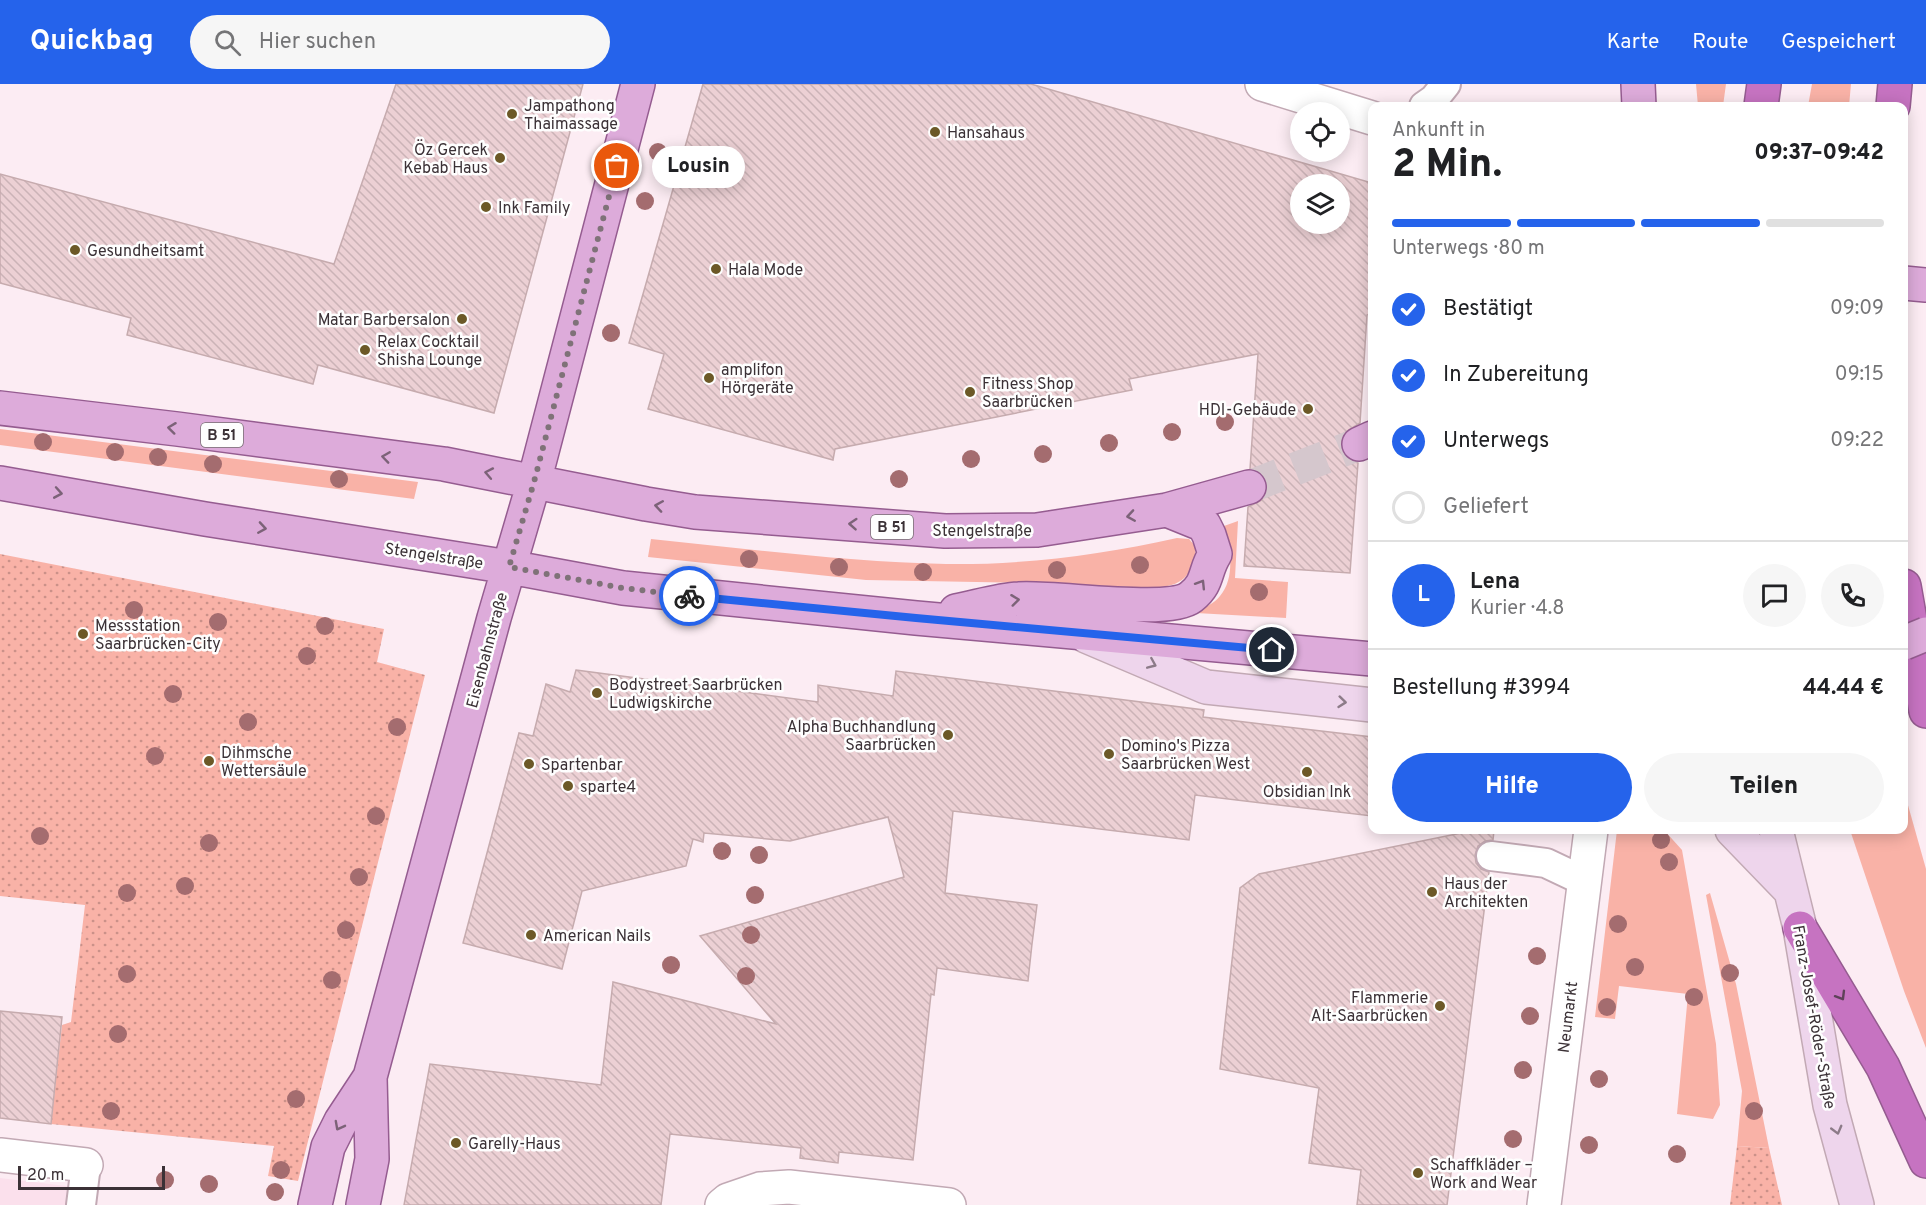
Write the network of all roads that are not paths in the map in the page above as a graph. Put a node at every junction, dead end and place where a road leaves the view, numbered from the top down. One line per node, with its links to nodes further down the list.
1 (638, 84): 15 (main road, Eisenbahnstraße)
2 (1262, 84): 11 (street)
3 (1446, 84): 7 (lane)
4 (1638, 84): 8 (main road)
5 (1764, 84): 9 (highway)
6 (1894, 84): 10 (highway)
7 (1430, 102)
8 (1639, 102)
9 (1762, 102)
10 (1893, 102)
11 (1368, 117)
12 (1908, 284): 13 (main road)
13 (1926, 285)
14 (0, 408): 15 (main road, Stengelstraße / B 51, one-way to 14)
15 (534, 482): 18 (main road, Stengelstraße / B 51, one-way to 15); 19 (main road, Eisenbahnstraße)
16 (0, 483): 19 (main road, Stengelstraße, one-way to 19)
17 (1249, 487): 18 (main road, Stengelstraße / B 51)
18 (1167, 510): 21 (main road, one-way to 18)
19 (509, 567): 21 (main road, Stengelstraße); 36 (main road, Eisenbahnstraße)
20 (1908, 609): 28 (highway)
21 (916, 618): 24 (main road, Stengelstraße)
22 (1908, 631): 23 (main road)
23 (1926, 631): 25 (main road, bridge)
24 (1079, 633): 26 (main road, Stengelstraße); 27 (street, one-way to 27)
25 (1908, 641)
26 (1368, 659)
27 (1368, 705)
28 (1926, 711)
29 (1590, 834): 33 (street, Neumarkt)
30 (1736, 834): 34 (street)
31 (1777, 834): 34 (street, Franz-Josef-Röder-Straße)
32 (1491, 856): 33 (lane)
33 (1584, 882): 45 (street, Neumarkt)
34 (1790, 890): 35 (street, Franz-Josef-Röder-Straße)
35 (1800, 928): 38 (highway, one-way to 38); 46 (street, Franz-Josef-Röder-Straße, one-way to 46)
36 (370, 1077): 41 (main road, Eisenbahnstraße, one-way to 41); 42 (main road, Eisenbahnstraße)
37 (0, 1155): 39 (street)
38 (1926, 1161)
39 (86, 1165): 40 (lane)
40 (81, 1205)
41 (315, 1205)
42 (363, 1205)
43 (722, 1205): 44 (street)
44 (949, 1205)
45 (1544, 1205)
46 (1857, 1205)

